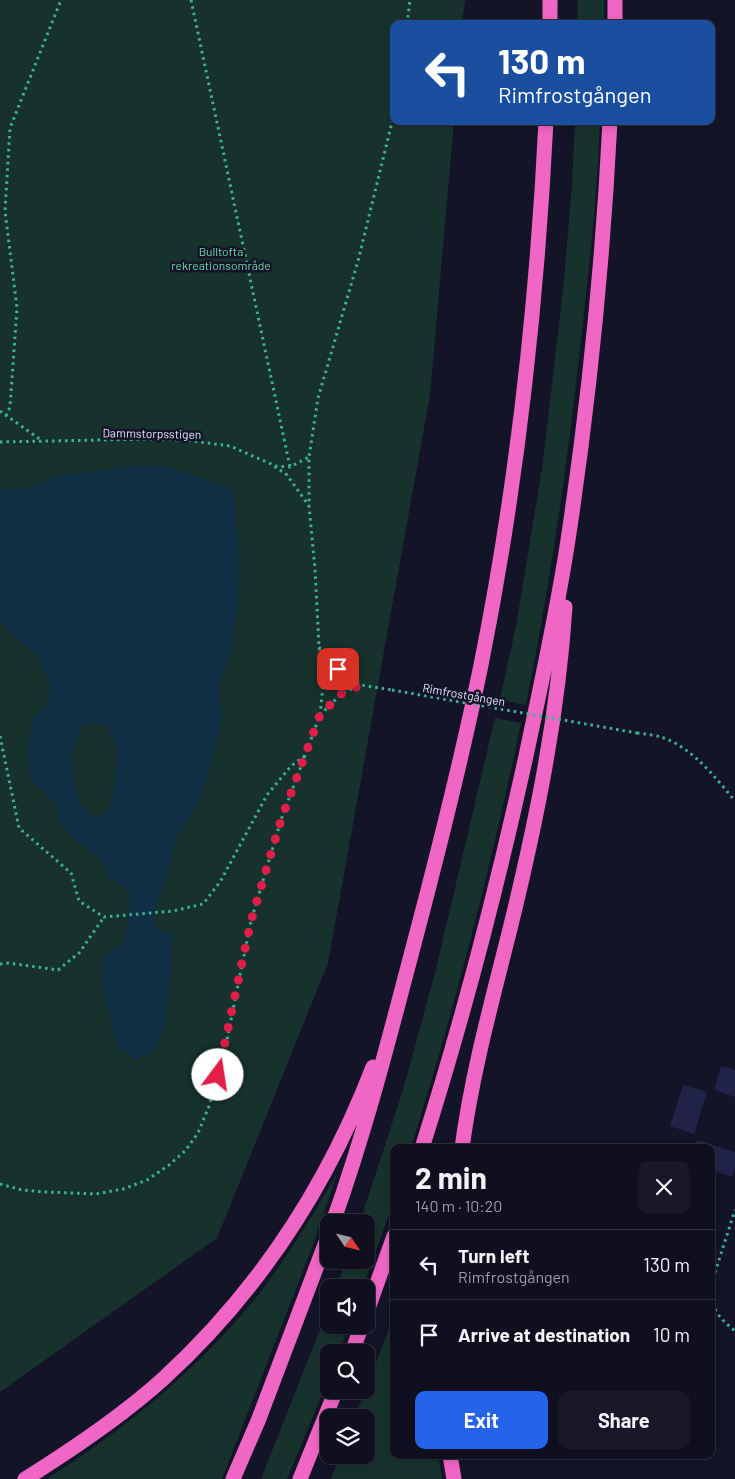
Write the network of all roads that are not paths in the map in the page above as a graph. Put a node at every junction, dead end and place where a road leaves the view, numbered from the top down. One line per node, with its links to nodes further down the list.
1 (550, 0): 3 (highway)
2 (615, 0): 4 (highway)
3 (550, 20)
4 (615, 20)
5 (546, 125): 8 (highway)
6 (610, 125): 7 (highway)
7 (568, 541): 9 (highway); 10 (highway)
8 (423, 911): 11 (highway); 17 (highway)
9 (423, 1144)
10 (463, 1144)
11 (336, 1214)
12 (390, 1247): 14 (highway)
13 (320, 1258): 18 (highway)
14 (375, 1289)
15 (332, 1399): 19 (highway)
16 (451, 1459): 20 (highway)
17 (25, 1479)
18 (233, 1479)
19 (300, 1479)
20 (454, 1479)

